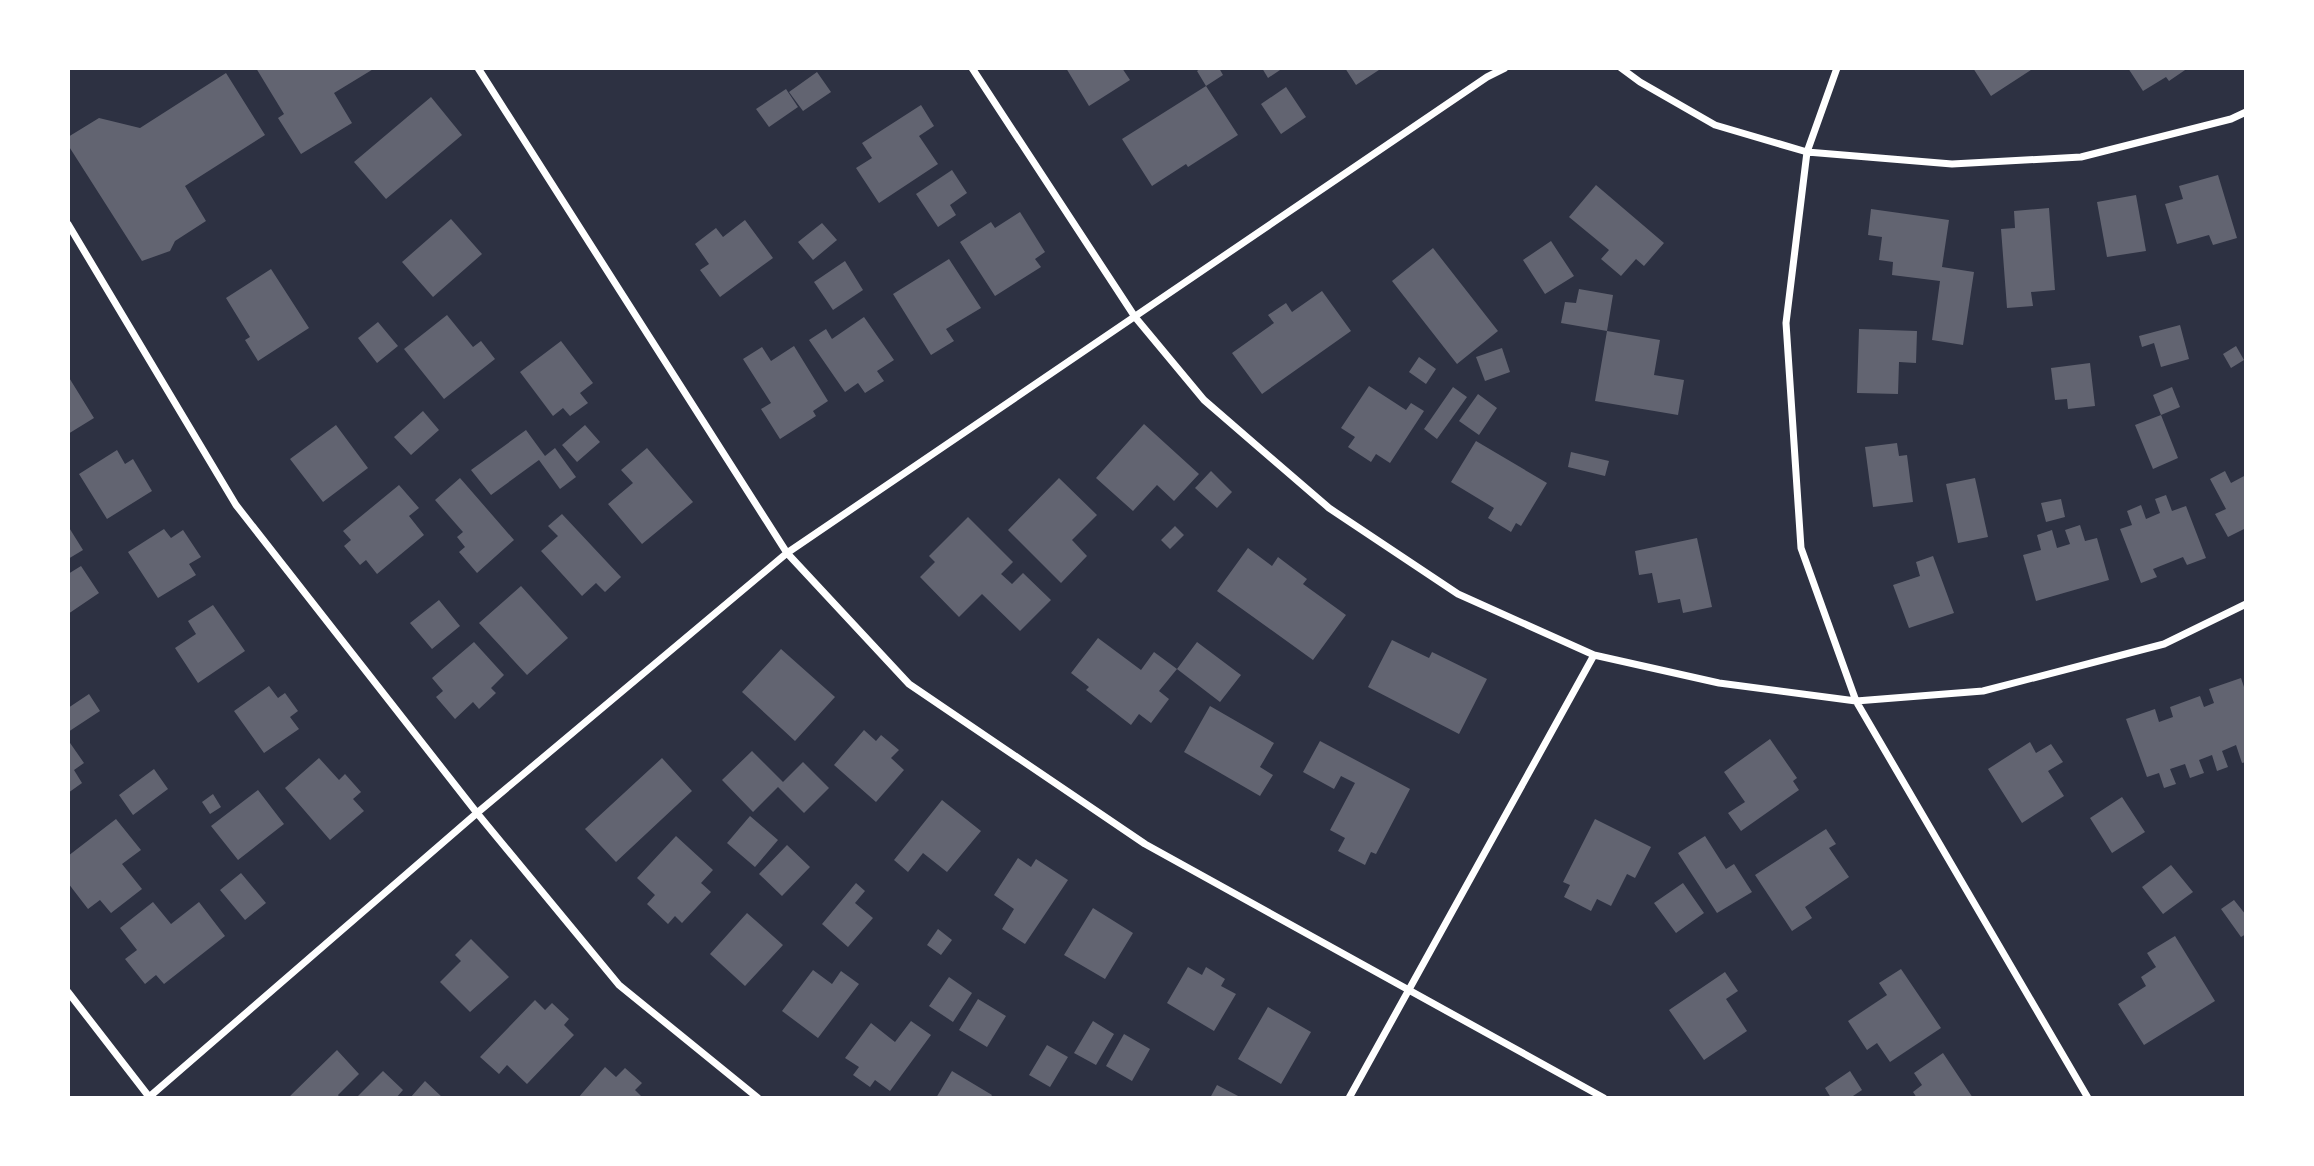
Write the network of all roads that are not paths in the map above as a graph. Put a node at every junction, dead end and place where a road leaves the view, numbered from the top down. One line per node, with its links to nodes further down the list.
1 (478, 68): 12 (street)
2 (972, 68): 11 (street)
3 (1482, 68): 7 (street)
4 (1505, 68): 7 (street)
5 (1621, 68): 9 (street)
6 (1837, 68): 9 (street)
7 (1487, 77): 11 (street)
8 (2246, 112): 9 (street)
9 (1807, 152): 15 (street)
10 (68, 224): 16 (street)
11 (1135, 317): 12 (street); 14 (street)
12 (787, 553): 16 (street); 17 (street)
13 (2246, 604): 15 (street)
14 (1594, 655): 15 (street); 17 (street)
15 (1856, 701): 23 (street)
16 (477, 813): 19 (street); 20 (street)
17 (1409, 989): 21 (street); 22 (street)
18 (68, 992): 19 (street)
19 (149, 1097)
20 (758, 1098)
21 (1349, 1098)
22 (1604, 1098)
23 (2088, 1098)

